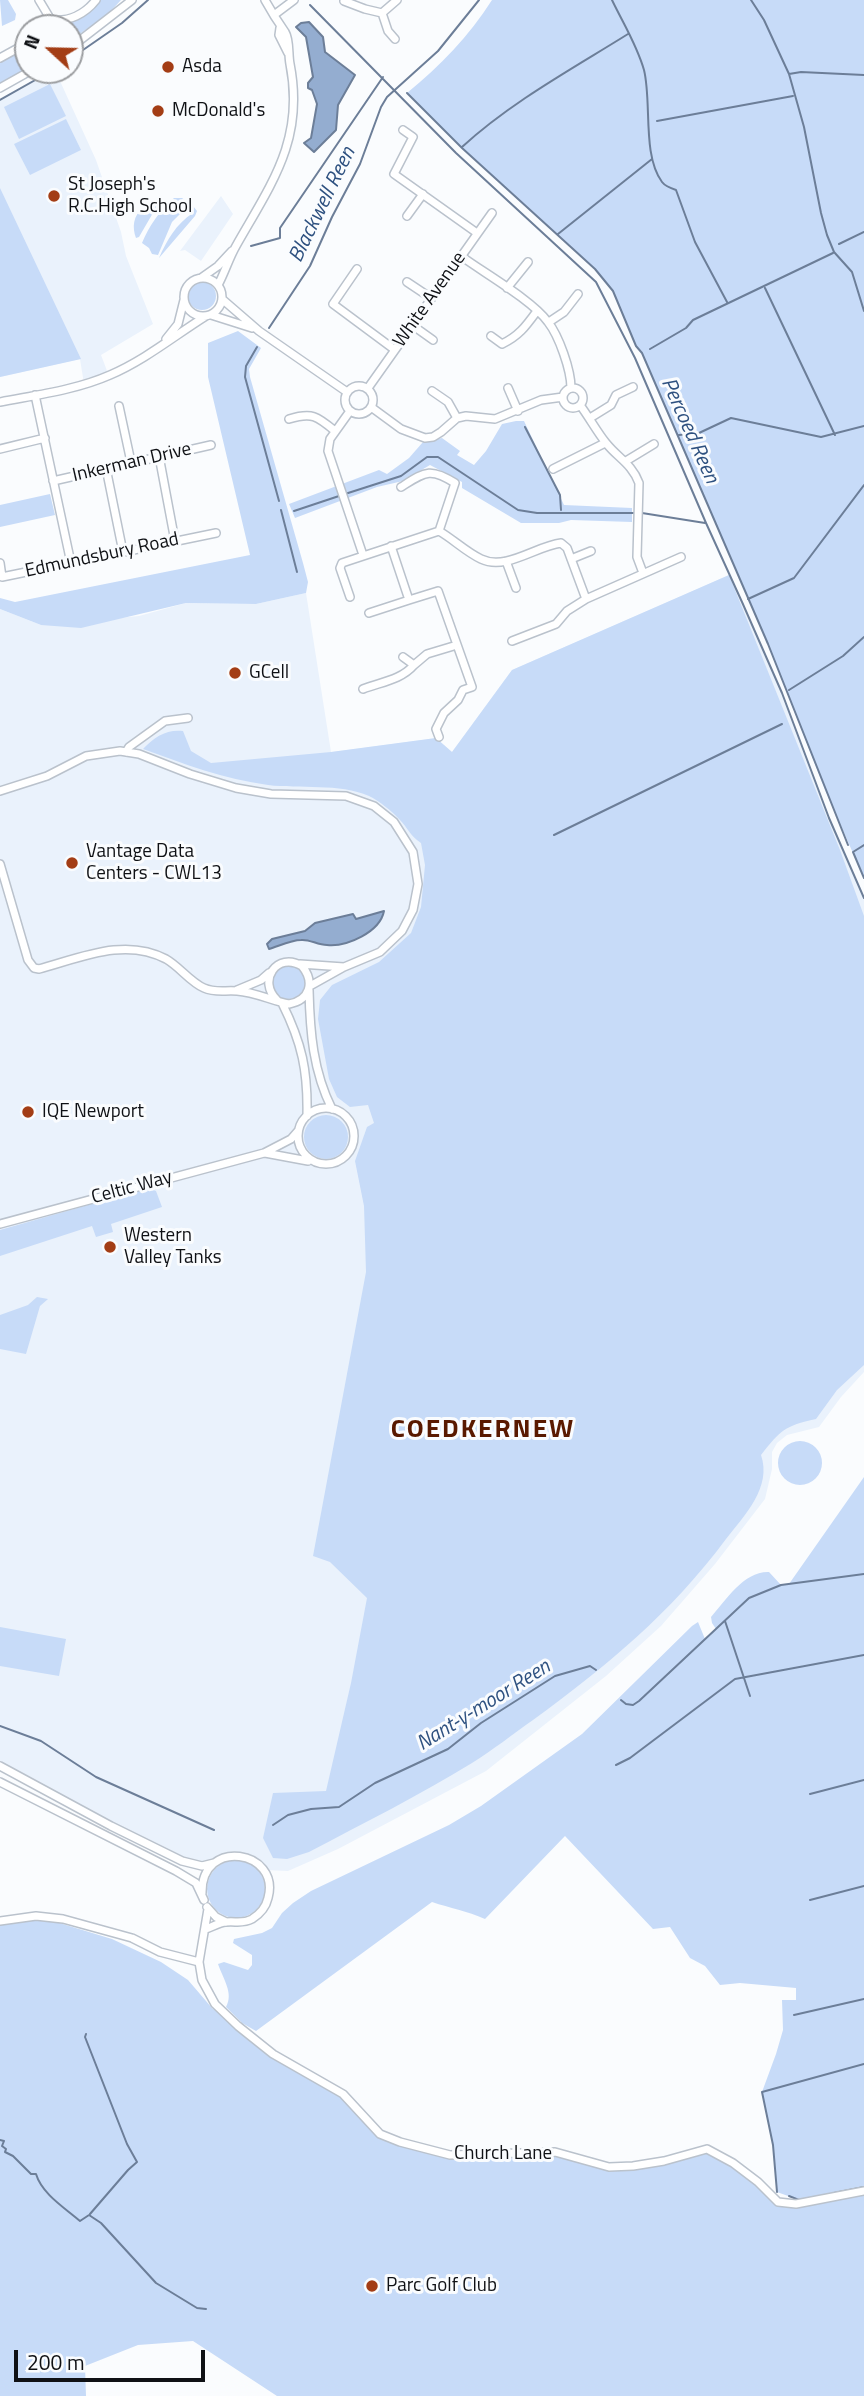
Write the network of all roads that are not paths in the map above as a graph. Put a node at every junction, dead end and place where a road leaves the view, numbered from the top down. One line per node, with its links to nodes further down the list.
1 (96, 0): 8 (street)
2 (132, 0): 10 (street)
3 (265, 0): 9 (street)
4 (294, 0): 9 (street)
5 (397, 0): 7 (street)
6 (344, 1): 7 (street)
7 (382, 13): 11 (street)
8 (80, 14)
9 (274, 15): 17 (street)
10 (84, 37)
11 (396, 39)
12 (403, 130): 13 (street)
13 (423, 194): 15 (street); 16 (street)
14 (492, 213): 16 (street, White Avenue)
15 (407, 216)
16 (477, 233): 18 (street, White Avenue)
17 (235, 247): 21 (street); 23 (street)
18 (461, 256): 24 (street); 26 (street, White Avenue)
19 (528, 262): 24 (street)
20 (357, 269): 37 (street)
21 (201, 278): 23 (street); 28 (street)
22 (407, 282): 26 (street)
23 (218, 285): 27 (street)
24 (507, 288): 29 (street)
25 (578, 294): 31 (street)
26 (431, 298): 32 (street, White Avenue)
27 (222, 299): 30 (street); 33 (street)
28 (184, 300): 30 (street); 36 (street)
29 (537, 311): 31 (street); 34 (street)
30 (209, 315): 33 (street); 36 (street)
31 (549, 322): 41 (street)
32 (412, 325): 35 (street); 37 (street, White Avenue)
33 (259, 331): 43 (street)
34 (492, 336)
35 (433, 340)
36 (161, 345): 44 (street)
37 (395, 350): 39 (street, White Avenue)
38 (633, 387): 53 (street)
39 (368, 388): 43 (street); 49 (street)
40 (508, 388): 51 (street)
41 (571, 388): 45 (street); 48 (street)
42 (432, 391): 52 (street)
43 (347, 392): 50 (street)
44 (35, 395): 46 (street); 56 (street)
45 (563, 397): 48 (street); 51 (street)
46 (0, 402)
47 (119, 405): 63 (street)
48 (580, 405): 53 (street)
49 (371, 407): 50 (street); 52 (street)
50 (350, 411): 55 (street)
51 (518, 411): 52 (street)
52 (457, 418)
53 (590, 418): 57 (street)
54 (289, 419): 55 (street)
55 (335, 431): 74 (street)
56 (45, 438): 60 (street); 66 (street)
57 (605, 443): 62 (street); 65 (street)
58 (654, 444): 62 (street)
59 (211, 445): 61 (street, Inkerman Drive)
60 (0, 449)
61 (159, 456): 63 (street, Inkerman Drive); 70 (street)
62 (626, 461): 80 (street)
63 (131, 462): 64 (street, Inkerman Drive)
64 (106, 468): 66 (street, Inkerman Drive); 73 (street)
65 (553, 469)
66 (53, 481): 79 (street)
67 (401, 487): 68 (street)
68 (439, 531): 71 (street); 77 (street)
69 (216, 533): 70 (street, Edmundsbury Road)
70 (175, 541): 73 (street, Edmundsbury Road)
71 (391, 546): 74 (street); 84 (street)
72 (591, 551): 76 (street)
73 (123, 552): 79 (street, Edmundsbury Road)
74 (363, 555): 82 (street)
75 (681, 557): 80 (street)
76 (571, 559): 77 (street); 83 (street)
77 (506, 561): 81 (street)
78 (0, 563): 79 (street, Edmundsbury Road)
79 (71, 563)
80 (643, 573): 83 (street)
81 (516, 588)
82 (350, 597)
83 (586, 599): 86 (street)
84 (409, 600): 85 (street); 87 (street)
85 (369, 613)
86 (512, 641)
87 (457, 645): 89 (street); 92 (street)
88 (403, 657): 89 (street)
89 (414, 665): 90 (street)
90 (363, 689)
91 (188, 718): 93 (street)
92 (439, 737)
93 (126, 752): 95 (street); 99 (street)
94 (0, 784): 95 (street)
95 (22, 784): 96 (street)
96 (0, 791)
97 (0, 864): 102 (street)
98 (299, 964): 99 (street); 100 (street); 101 (street)
99 (344, 967): 101 (street)
100 (270, 971): 102 (street); 103 (street)
101 (309, 988): 103 (street); 104 (street, Celtic Way)
102 (236, 990): 103 (street)
103 (279, 1002): 105 (street)
104 (332, 1109): 105 (street); 108 (street, Celtic Way)
105 (307, 1116): 106 (street, Celtic Way)
106 (298, 1131): 107 (street, Celtic Way); 108 (street)
107 (264, 1153): 108 (street, Celtic Way); 109 (street, Celtic Way)
108 (313, 1162)
109 (0, 1224)
110 (0, 1766): 112 (street)
111 (0, 1782): 113 (street)
112 (214, 1863): 113 (street); 116 (street)
113 (204, 1900): 114 (street)
114 (208, 1909): 116 (street); 117 (street)
115 (0, 1921): 118 (street)
116 (226, 1922): 117 (street)
117 (206, 1929): 118 (street)
118 (199, 1962): 119 (street, Church Lane)
119 (864, 2191)

